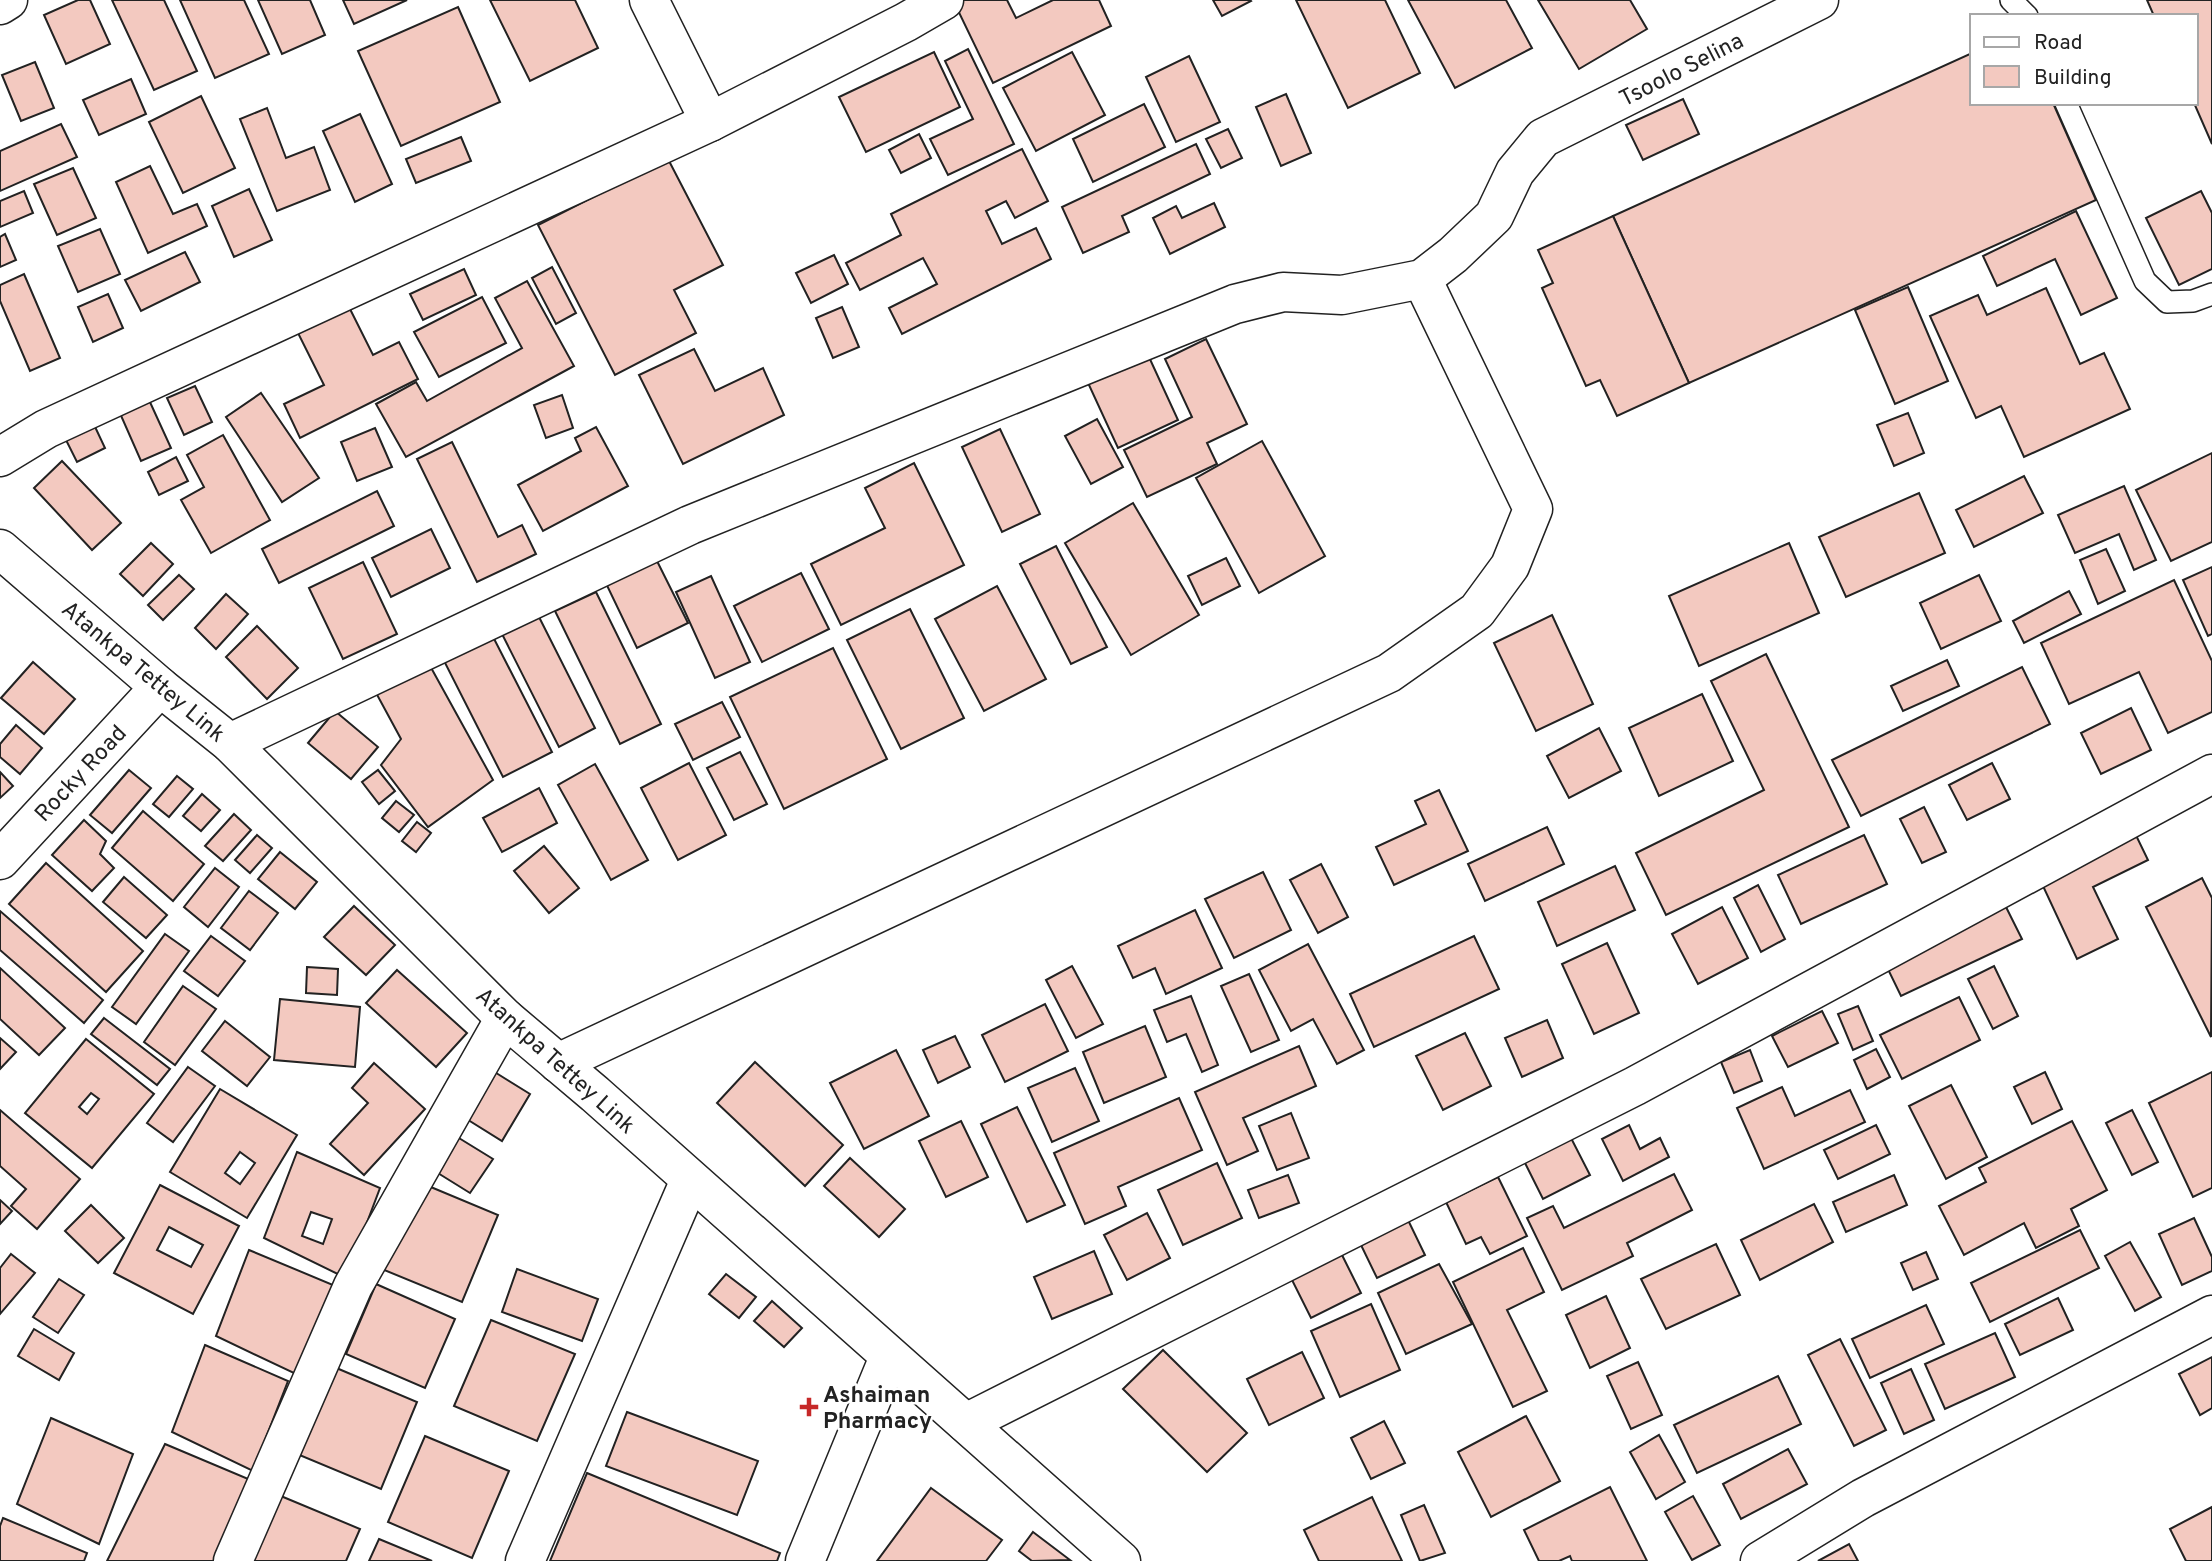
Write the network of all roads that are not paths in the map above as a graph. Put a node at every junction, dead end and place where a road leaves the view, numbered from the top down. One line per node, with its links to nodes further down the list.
1 (8, 0): 6 (street)
2 (649, 0): 9 (street)
3 (944, 0): 9 (street)
4 (1819, 0): 10 (street, Tsoolo Selina)
5 (2011, 0): 7 (lane)
6 (0, 5)
7 (2025, 14)
8 (2067, 105): 11 (lane)
9 (710, 122): 12 (street)
10 (1422, 279): 15 (street); 19 (street)
11 (2212, 294)
12 (0, 457)
13 (0, 549): 14 (street, Atankpa Tettey Link)
14 (160, 687): 15 (street, Atankpa Tettey Link); 17 (street, Rocky Road)
15 (230, 743): 18 (street, Atankpa Tettey Link)
16 (2212, 774): 23 (street)
17 (0, 860)
18 (505, 1018): 19 (street, Atankpa Tettey Link); 24 (street)
19 (558, 1063): 20 (street, Atankpa Tettey Link)
20 (690, 1180): 22 (street, Atankpa Tettey Link); 25 (street)
21 (2212, 1315): 28 (street)
22 (889, 1357): 23 (street, Atankpa Tettey Link); 26 (street)
23 (966, 1423): 27 (street, Atankpa Tettey Link)
24 (233, 1561)
25 (526, 1561)
26 (805, 1561)
27 (1121, 1561)
28 (1760, 1561)

